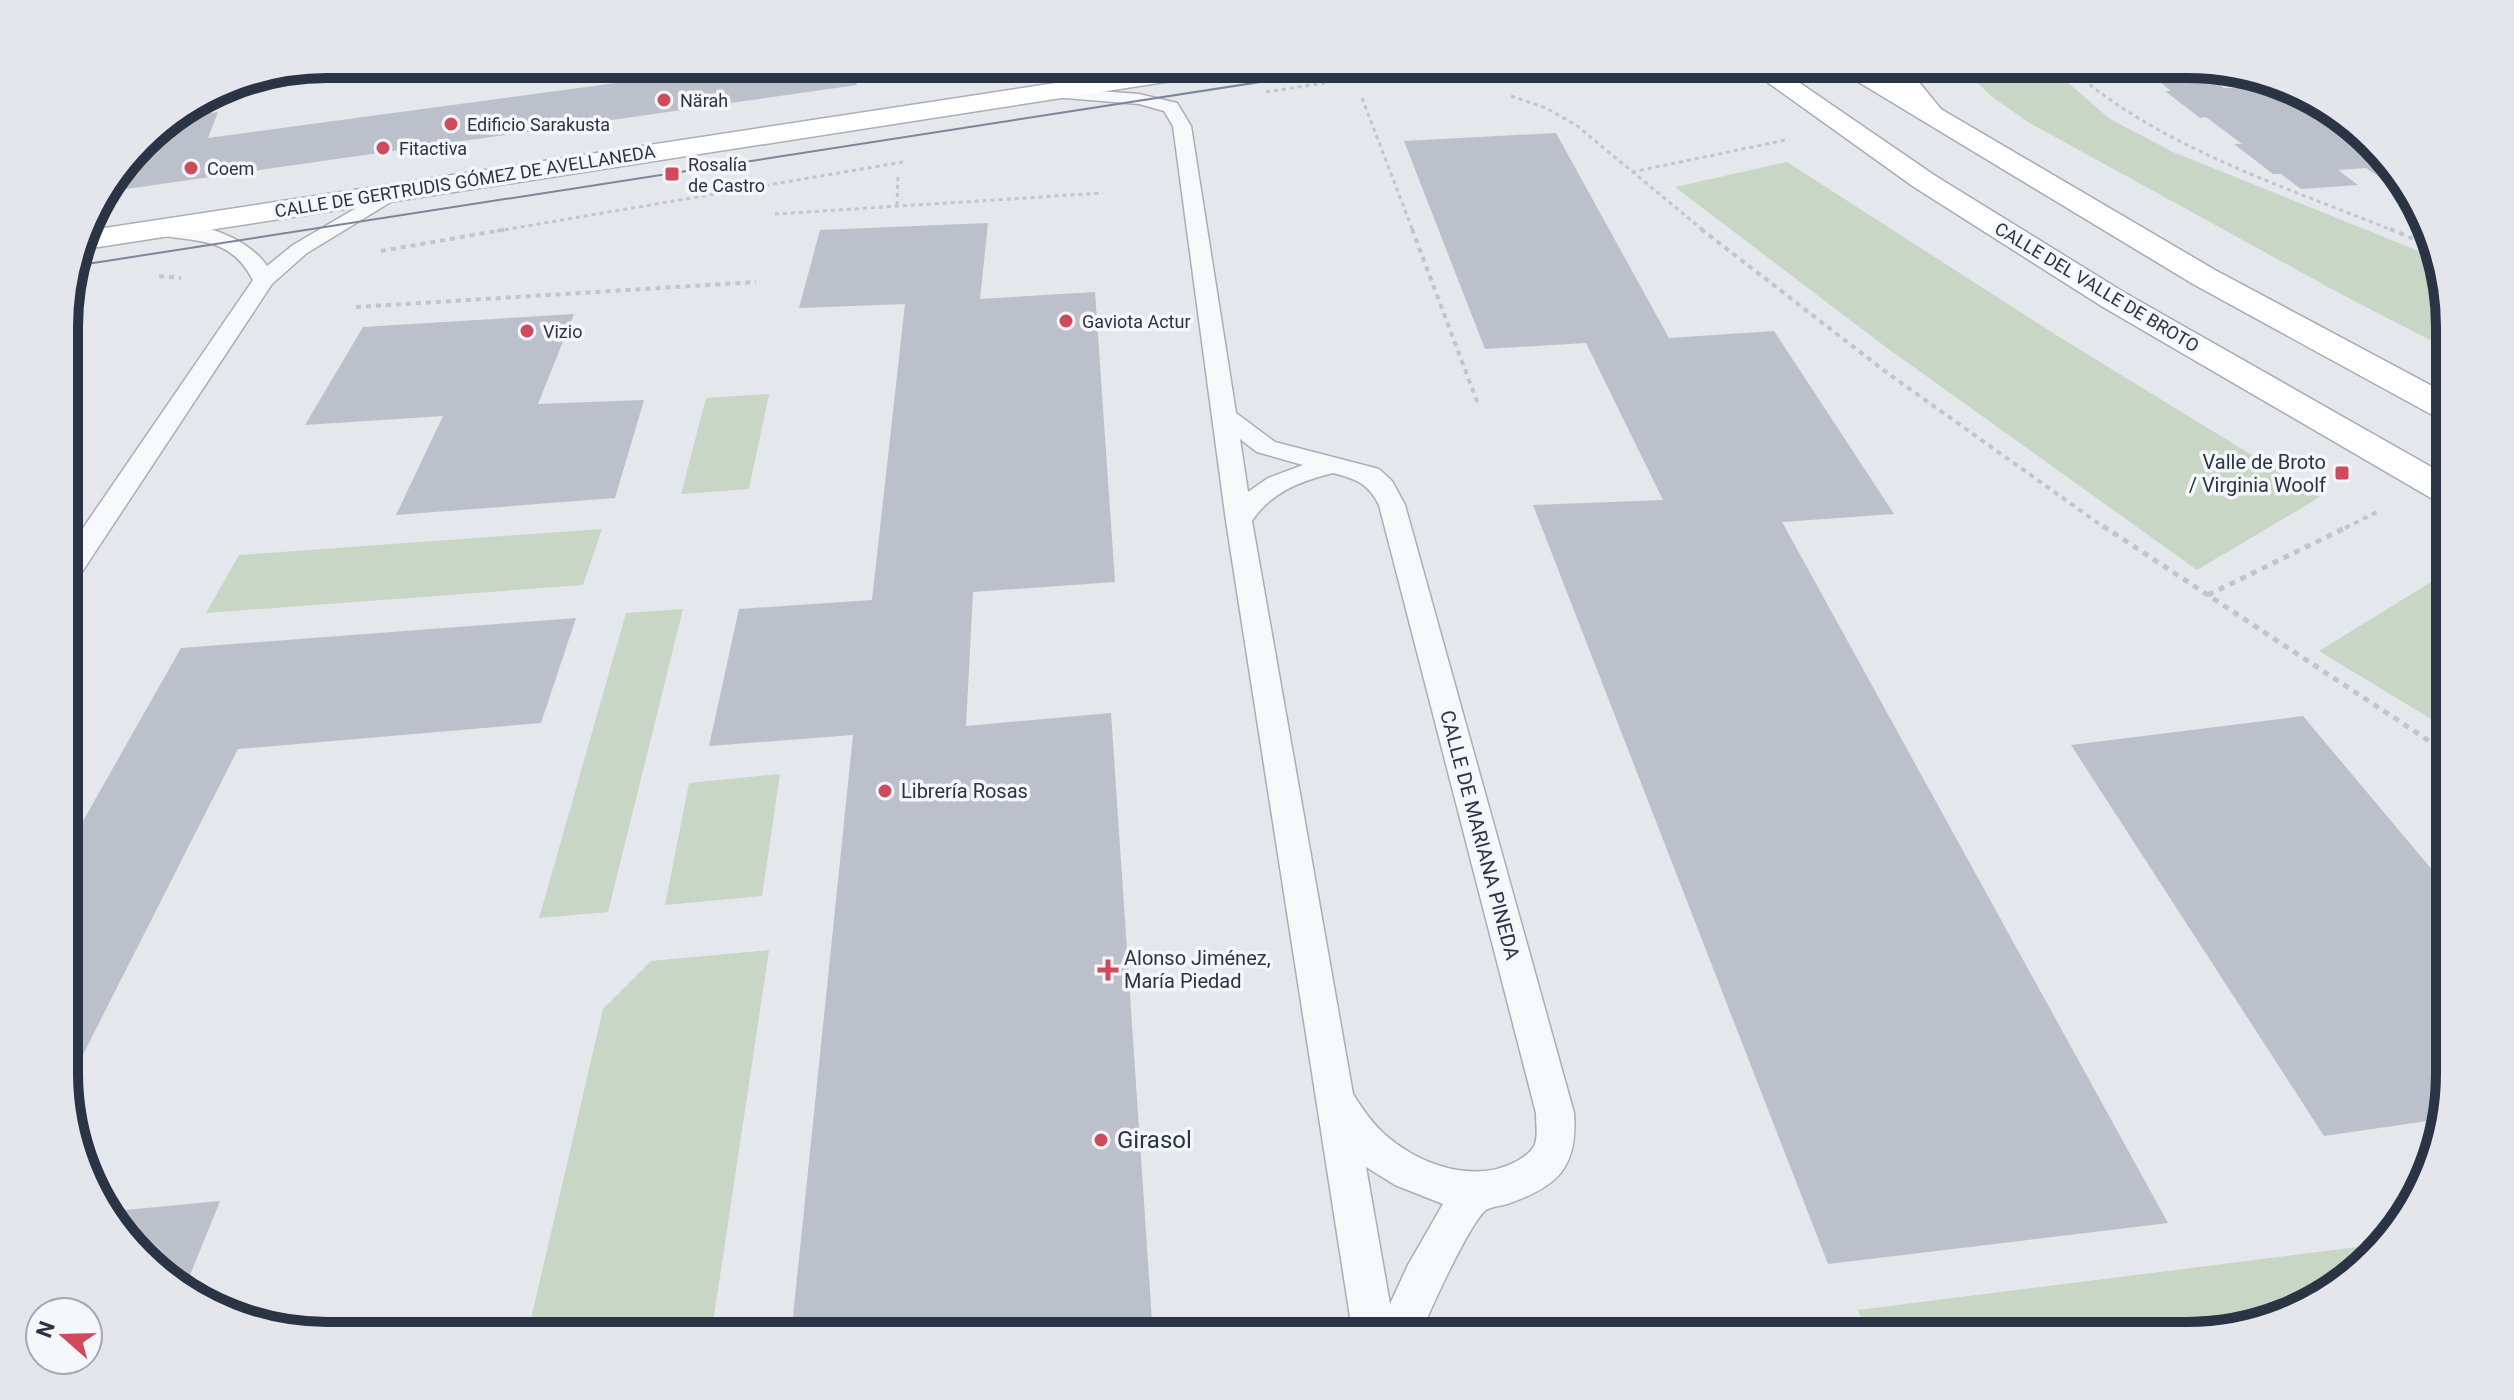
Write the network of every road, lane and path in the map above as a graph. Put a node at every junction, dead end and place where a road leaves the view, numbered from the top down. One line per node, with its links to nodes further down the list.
1 (1074, 78): 9 (main road, CALLE DE GERTRUDIS GÓMEZ DE AVELLANEDA)
2 (1103, 78): 13 (lane)
3 (1177, 78): 14 (lane)
4 (1355, 78): 10 (path)
5 (1775, 78): 36 (main road, CALLE DEL VALLE DE BROTO)
6 (1870, 78): 15 (main road)
7 (1904, 78): 15 (main road)
8 (2080, 78): 26 (path)
9 (1040, 92): 13 (lane); 20 (main road, CALLE DE GERTRUDIS GÓMEZ DE AVELLANEDA)
10 (1258, 93)
11 (1511, 96): 18 (path)
12 (1362, 98): 33 (path)
13 (1139, 99): 14 (lane)
14 (1171, 107): 34 (lane)
15 (1932, 114): 32 (main road)
16 (1791, 139): 18 (path)
17 (916, 160): 27 (path)
18 (1631, 172): 40 (path)
19 (898, 174): 22 (path)
20 (392, 193): 24 (main road, CALLE DE GERTRUDIS GÓMEZ DE AVELLANEDA); 29 (lane)
21 (1103, 193): 22 (path)
22 (897, 205): 23 (path)
23 (775, 214)
24 (158, 229): 25 (main road, CALLE DE GERTRUDIS GÓMEZ DE AVELLANEDA); 29 (lane)
25 (94, 239)
26 (2421, 242)
27 (377, 252)
28 (149, 275): 29 (path)
29 (262, 275): 39 (lane)
30 (756, 282): 31 (path)
31 (356, 307)
32 (2435, 401)
33 (1478, 404)
34 (1225, 417): 35 (lane, CALLE DE MARIANA PINEDA); 38 (lane)
35 (1330, 465): 38 (lane); 43 (lane, CALLE DE MARIANA PINEDA)
36 (2435, 485)
37 (2381, 510): 40 (path)
38 (1239, 521): 42 (lane)
39 (78, 556)
40 (2207, 596): 41 (path)
41 (2435, 745)
42 (1332, 1094): 43 (lane); 44 (lane)
43 (1475, 1192): 45 (lane)
44 (1371, 1321)
45 (1404, 1321)

